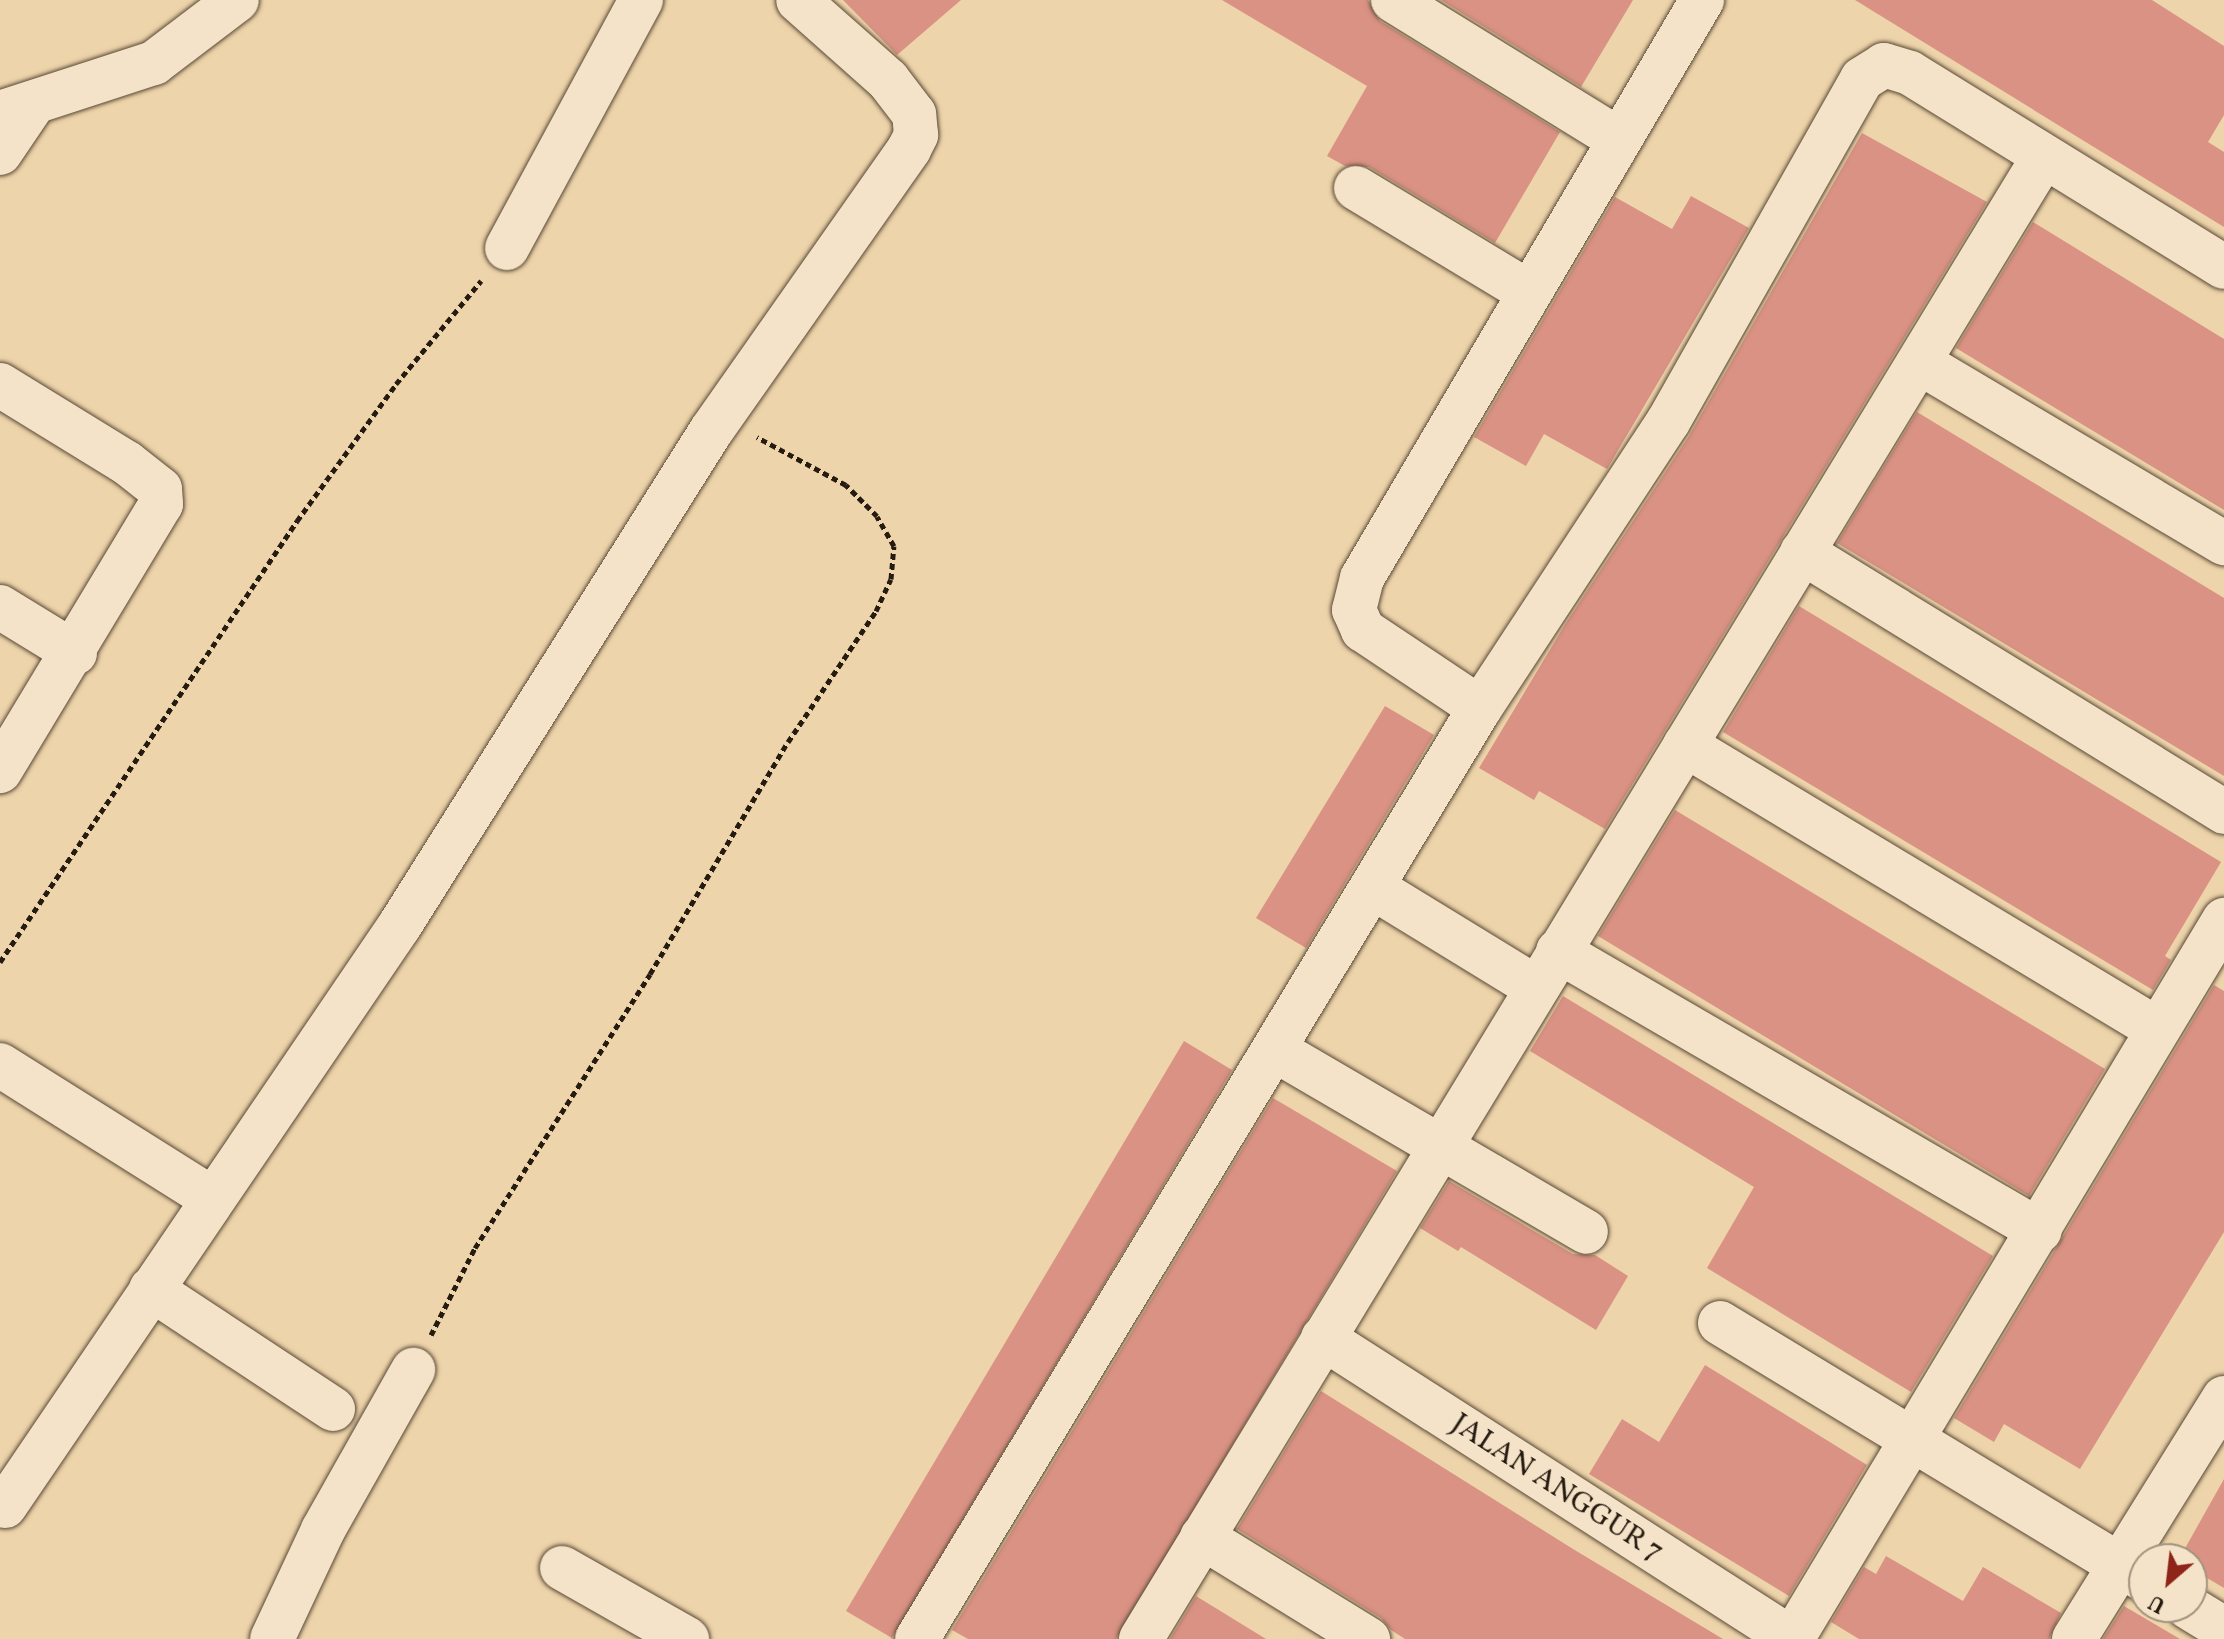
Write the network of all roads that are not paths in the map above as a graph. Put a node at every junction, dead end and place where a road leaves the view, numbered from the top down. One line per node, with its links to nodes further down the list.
1 (237, 0): 6 (street)
2 (641, 0): 11 (street)
3 (798, 0): 32 (street)
4 (1393, 0): 7 (street)
5 (1702, 0): 7 (street)
6 (16, 110): 8 (street)
7 (1618, 139): 13 (street)
8 (0, 153)
9 (2044, 156): 12 (street); 14 (street); 20 (street)
10 (1356, 188): 13 (street)
11 (507, 248)
12 (2224, 267)
13 (1527, 291): 20 (street)
14 (1922, 364): 16 (street); 17 (street)
15 (0, 385): 19 (street)
16 (2224, 543)
17 (1802, 552): 21 (street); 23 (street)
18 (0, 607): 19 (street)
19 (75, 653): 22 (street)
20 (1480, 708): 24 (street)
21 (1685, 745): 26 (street); 28 (street)
22 (0, 771)
23 (2224, 812)
24 (1372, 887): 27 (street); 29 (street)
25 (2224, 920): 28 (street)
26 (1558, 951): 27 (street); 33 (street)
27 (1535, 987): 31 (street)
28 (2157, 1029): 33 (street)
29 (1275, 1050): 31 (street); 50 (street)
30 (0, 1065): 32 (street)
31 (1441, 1145): 34 (street); 37 (street)
32 (211, 1198): 35 (street)
33 (2040, 1231): 41 (street)
34 (1586, 1232)
35 (151, 1289): 40 (street); 42 (street)
36 (1720, 1323): 41 (street)
37 (1323, 1338): 43 (street); 53 (street, JALAN ANGGUR 7)
38 (413, 1370): 48 (street)
39 (2224, 1398): 44 (street)
40 (333, 1409)
41 (1915, 1440): 46 (street); 53 (street)
42 (5, 1506)
43 (1202, 1537): 51 (street); 52 (street)
44 (2147, 1543)
45 (562, 1568): 49 (street)
46 (2128, 1570)
47 (2128, 1577): 54 (street)
48 (272, 1639)
49 (687, 1639)
50 (917, 1639)
51 (1141, 1639)
52 (1368, 1639)
53 (1792, 1639)
54 (2074, 1639)

